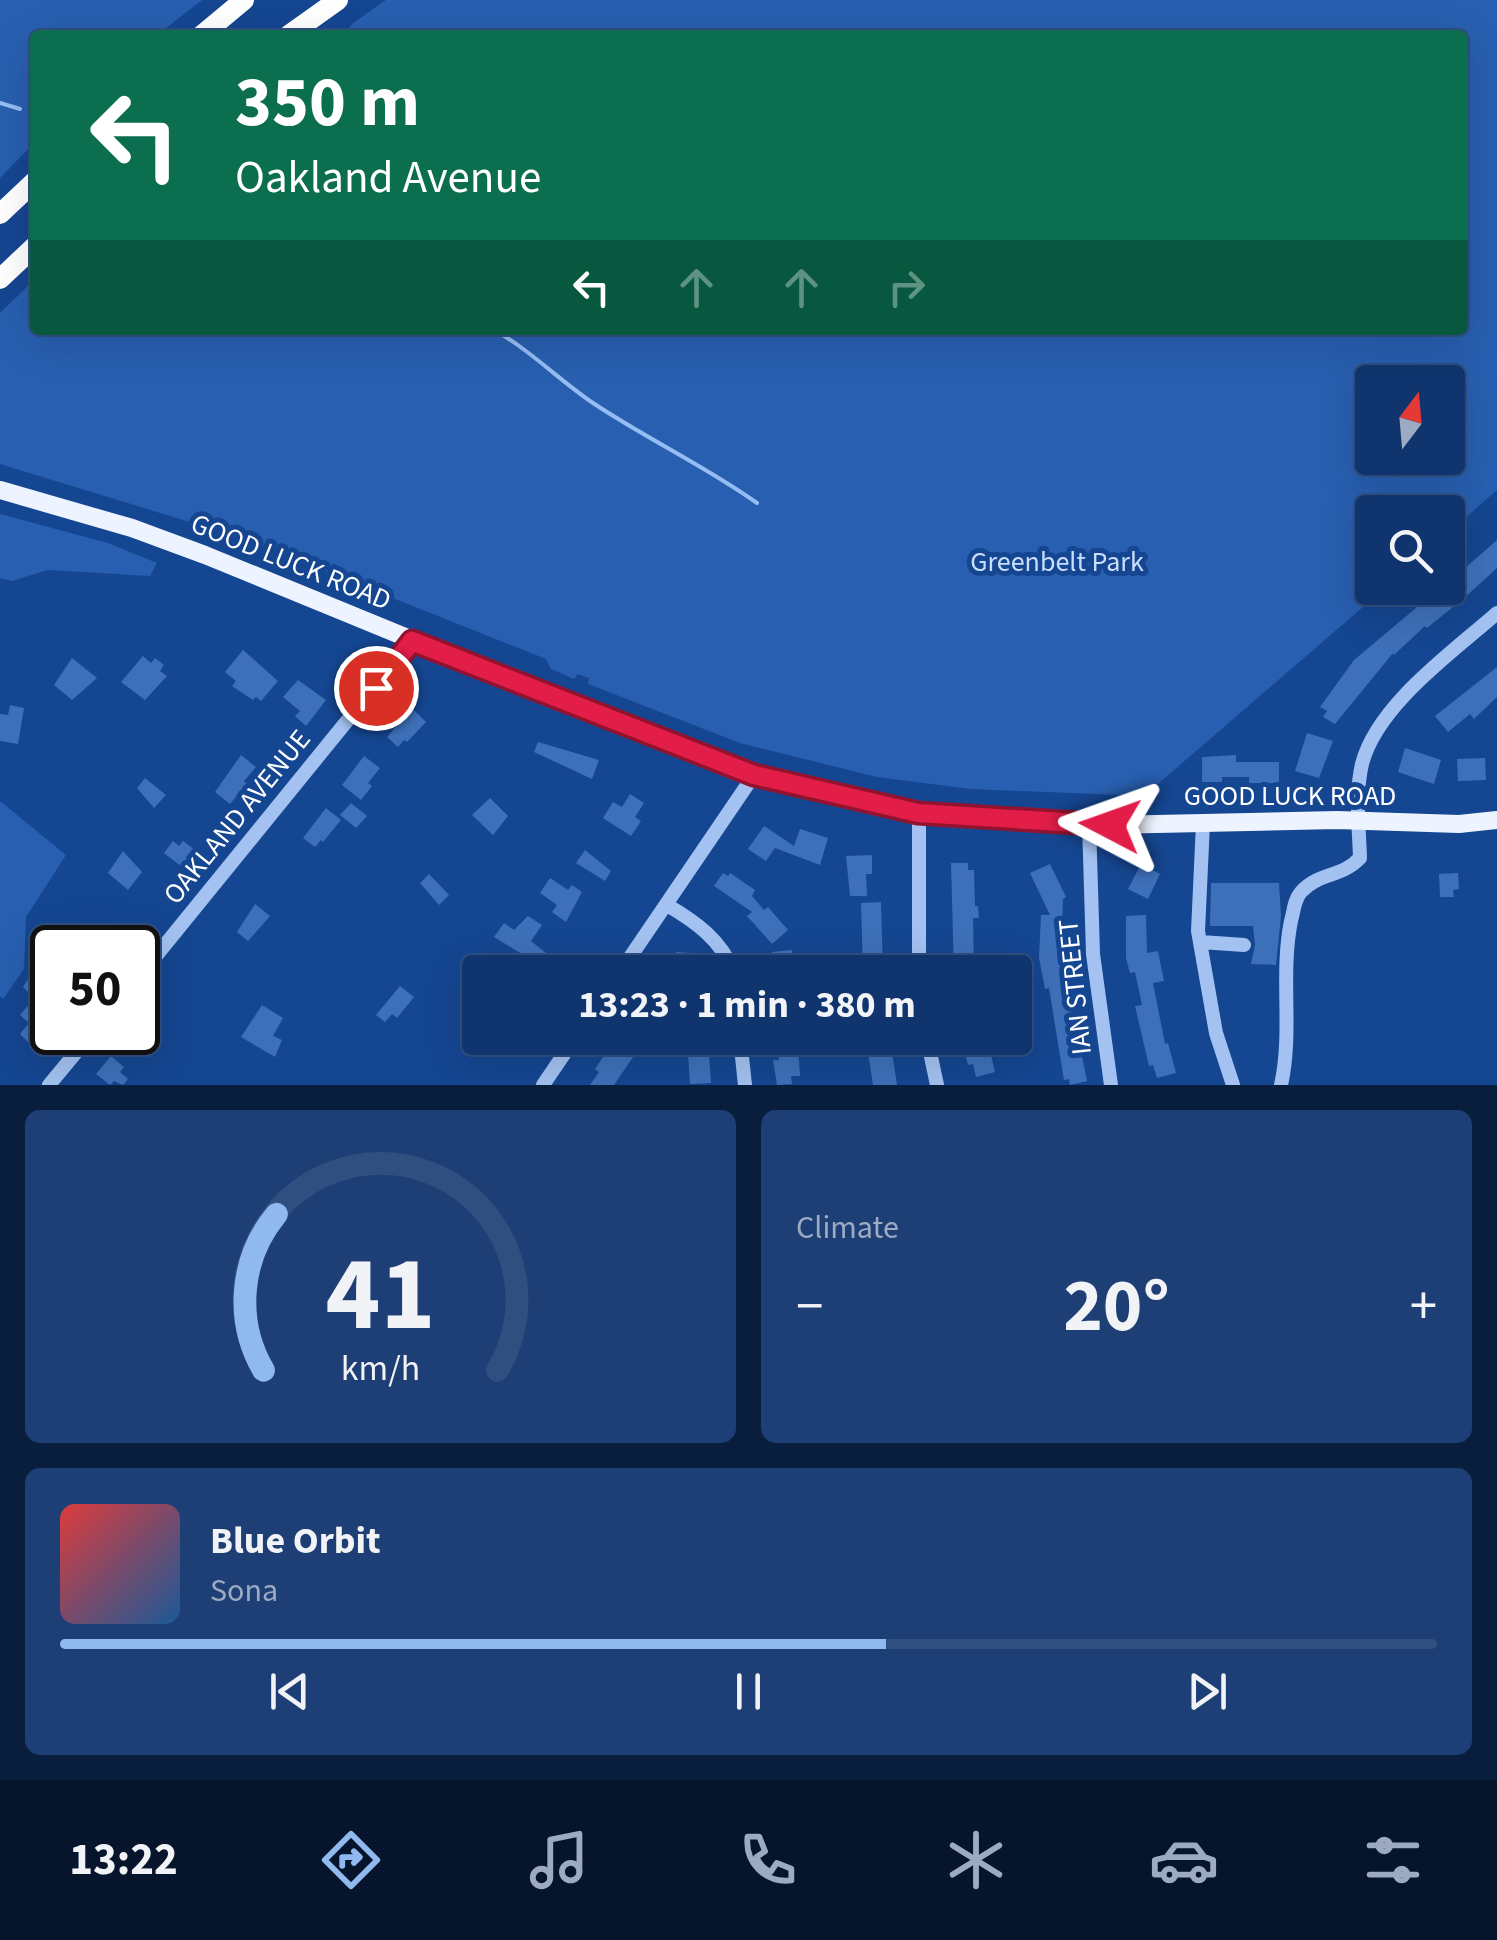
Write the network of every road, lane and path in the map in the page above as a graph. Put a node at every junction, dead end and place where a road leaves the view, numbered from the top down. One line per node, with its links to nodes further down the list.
1 (244, 0): 3 (highway)
2 (338, 0): 4 (highway)
3 (208, 30)
4 (296, 30)
5 (30, 187): 6 (highway)
6 (0, 214)
7 (30, 251): 8 (highway)
8 (0, 279)
9 (0, 490): 11 (main road, GOOD LUCK ROAD)
10 (1497, 613): 15 (street)
11 (412, 641): 12 (main road, GOOD LUCK ROAD); 21 (street, OAKLAND AVENUE)
12 (754, 775): 13 (main road, GOOD LUCK ROAD); 18 (street)
13 (918, 813): 17 (main road, GOOD LUCK ROAD); 24 (street)
14 (1497, 820): 15 (main road, GOOD LUCK ROAD)
15 (1358, 821): 16 (main road, GOOD LUCK ROAD); 35 (street)
16 (1203, 822): 17 (main road, GOOD LUCK ROAD); 19 (street)
17 (1088, 823): 33 (street, IAN STREET)
18 (667, 905): 22 (street); 23 (street)
19 (1200, 942): 20 (street); 34 (street)
20 (1244, 945)
21 (160, 951)
22 (632, 955)
23 (725, 955)
24 (919, 955)
25 (73, 1055): 29 (street)
26 (564, 1055): 30 (street)
27 (742, 1055): 31 (street)
28 (931, 1055): 32 (street)
29 (49, 1085)
30 (542, 1085)
31 (745, 1085)
32 (938, 1085)
33 (1110, 1085)
34 (1233, 1085)
35 (1281, 1085)

